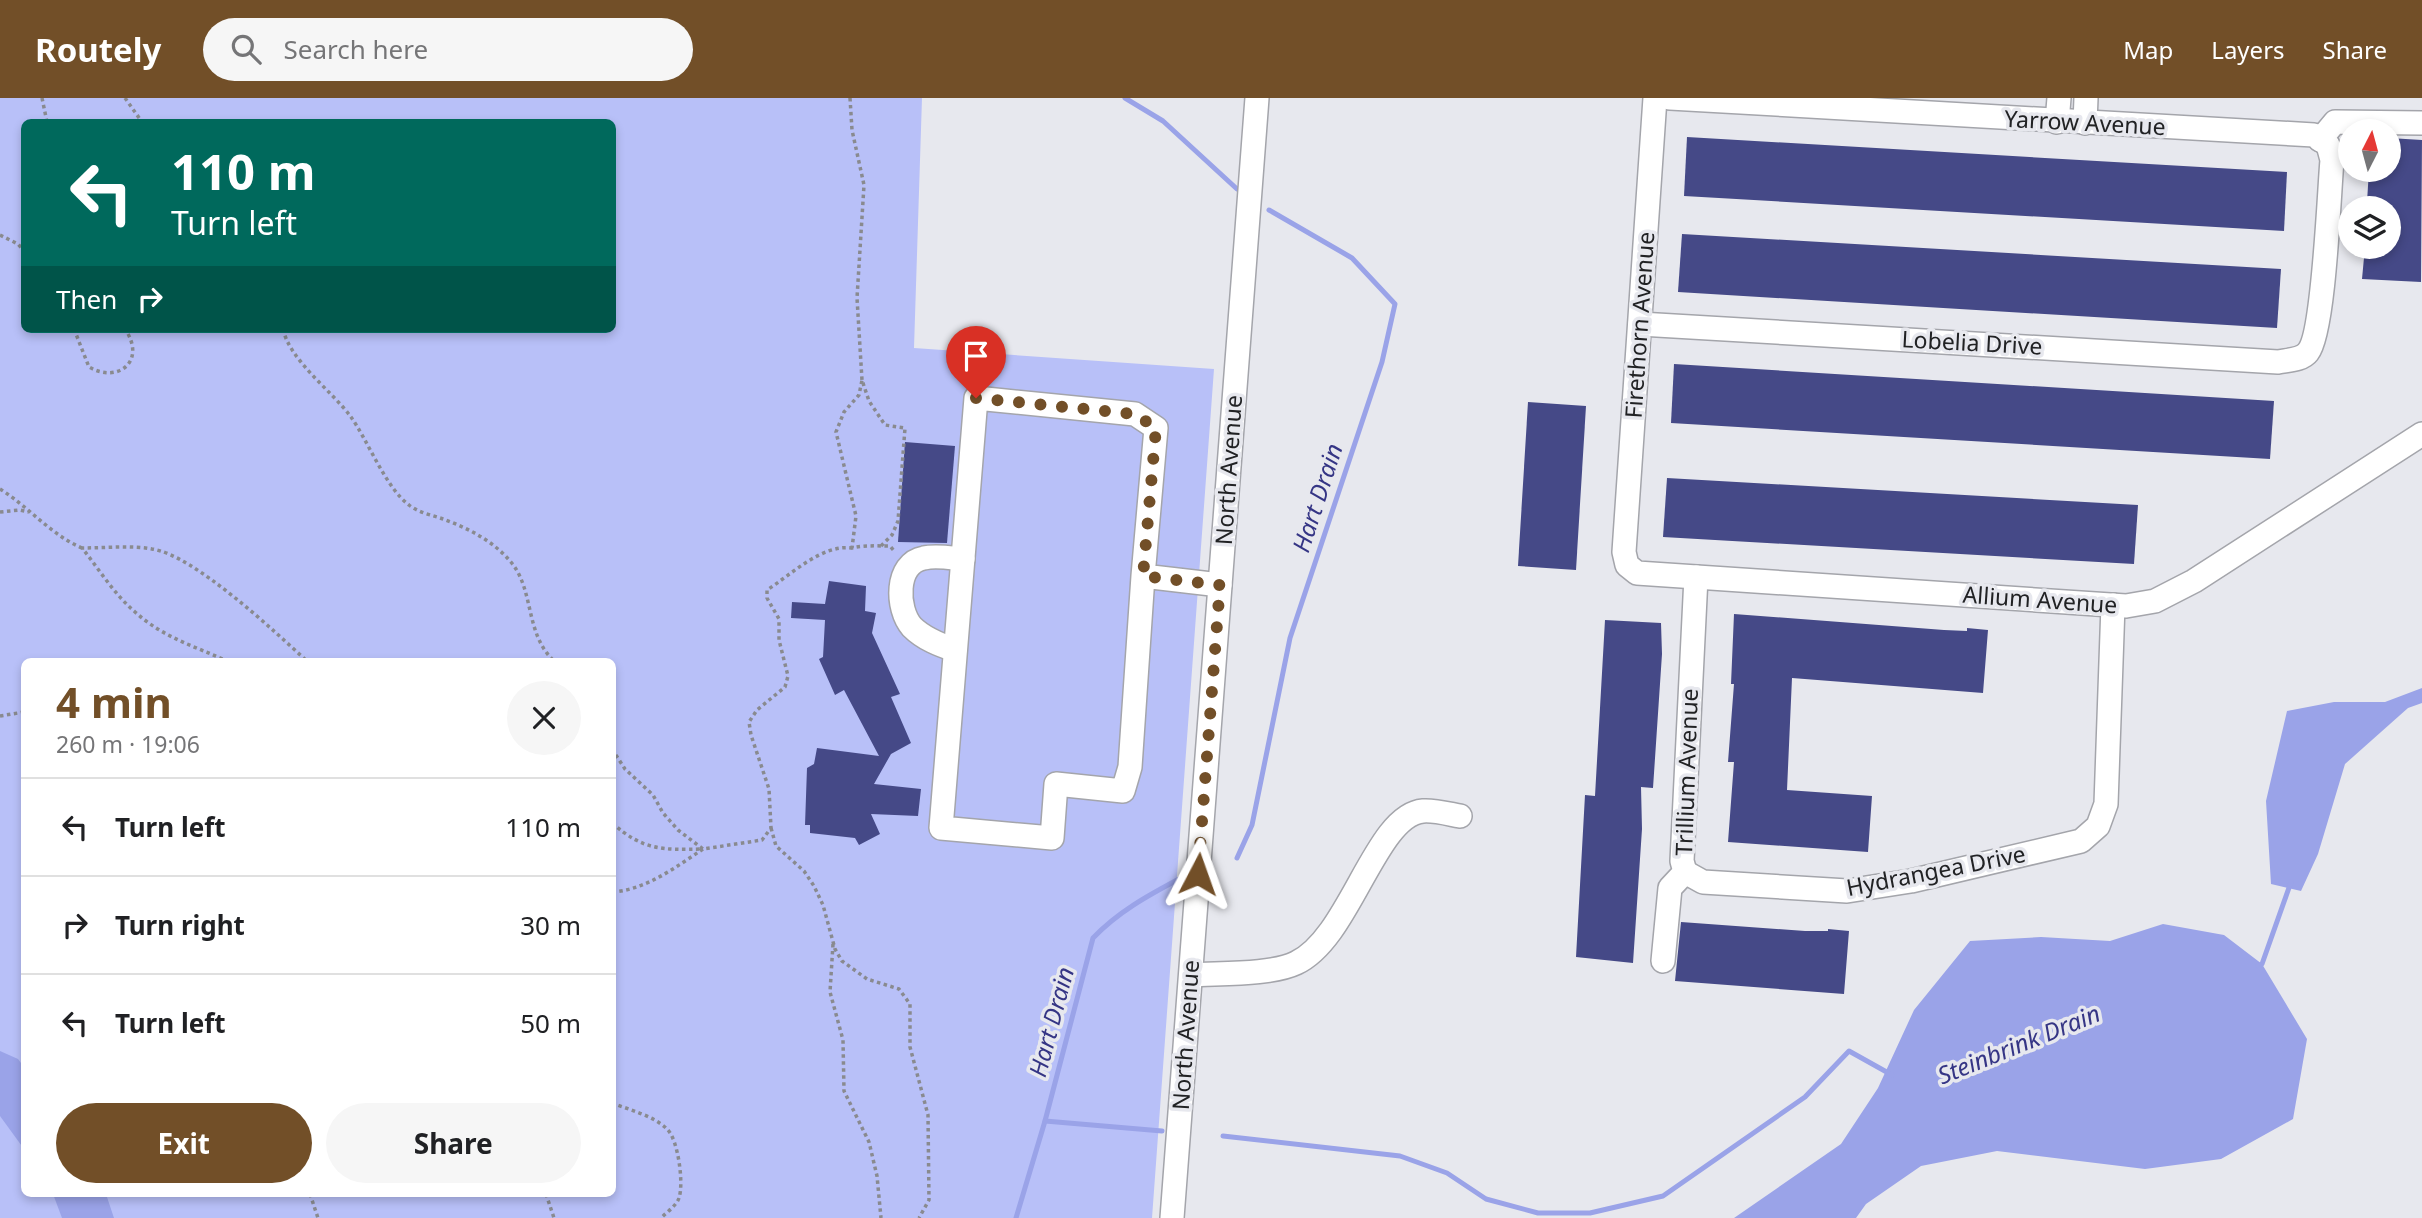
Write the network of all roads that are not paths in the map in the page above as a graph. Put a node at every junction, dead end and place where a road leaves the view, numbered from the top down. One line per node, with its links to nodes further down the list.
1 (1257, 98): 16 (street, North Avenue)
2 (1656, 98): 10 (street, Firethorn Avenue)
3 (1670, 98): 6 (street, Yarrow Avenue)
4 (2059, 98): 6 (street)
5 (2086, 98): 7 (street)
6 (2057, 122): 7 (street, Yarrow Avenue)
7 (2085, 123): 9 (street, Yarrow Avenue)
8 (2422, 123): 9 (street)
9 (2324, 142): 10 (street, Lobelia Drive)
10 (1640, 324): 12 (street, Firethorn Avenue)
11 (2422, 434): 17 (street, Allium Avenue)
12 (1624, 552): 15 (street, Allium Avenue)
13 (963, 559): 14 (street); 18 (street); 18 (street)
14 (1143, 576): 16 (street); 18 (street)
15 (1696, 577): 17 (street, Allium Avenue); 20 (street, Trillium Avenue)
16 (1220, 585): 22 (street, North Avenue)
17 (2113, 605): 20 (street, Hydrangea Drive)
18 (955, 650)
19 (1460, 816): 22 (street)
20 (1685, 872): 21 (street, Trillium Avenue)
21 (1663, 961)
22 (1191, 975): 23 (street, North Avenue)
23 (1172, 1218)

